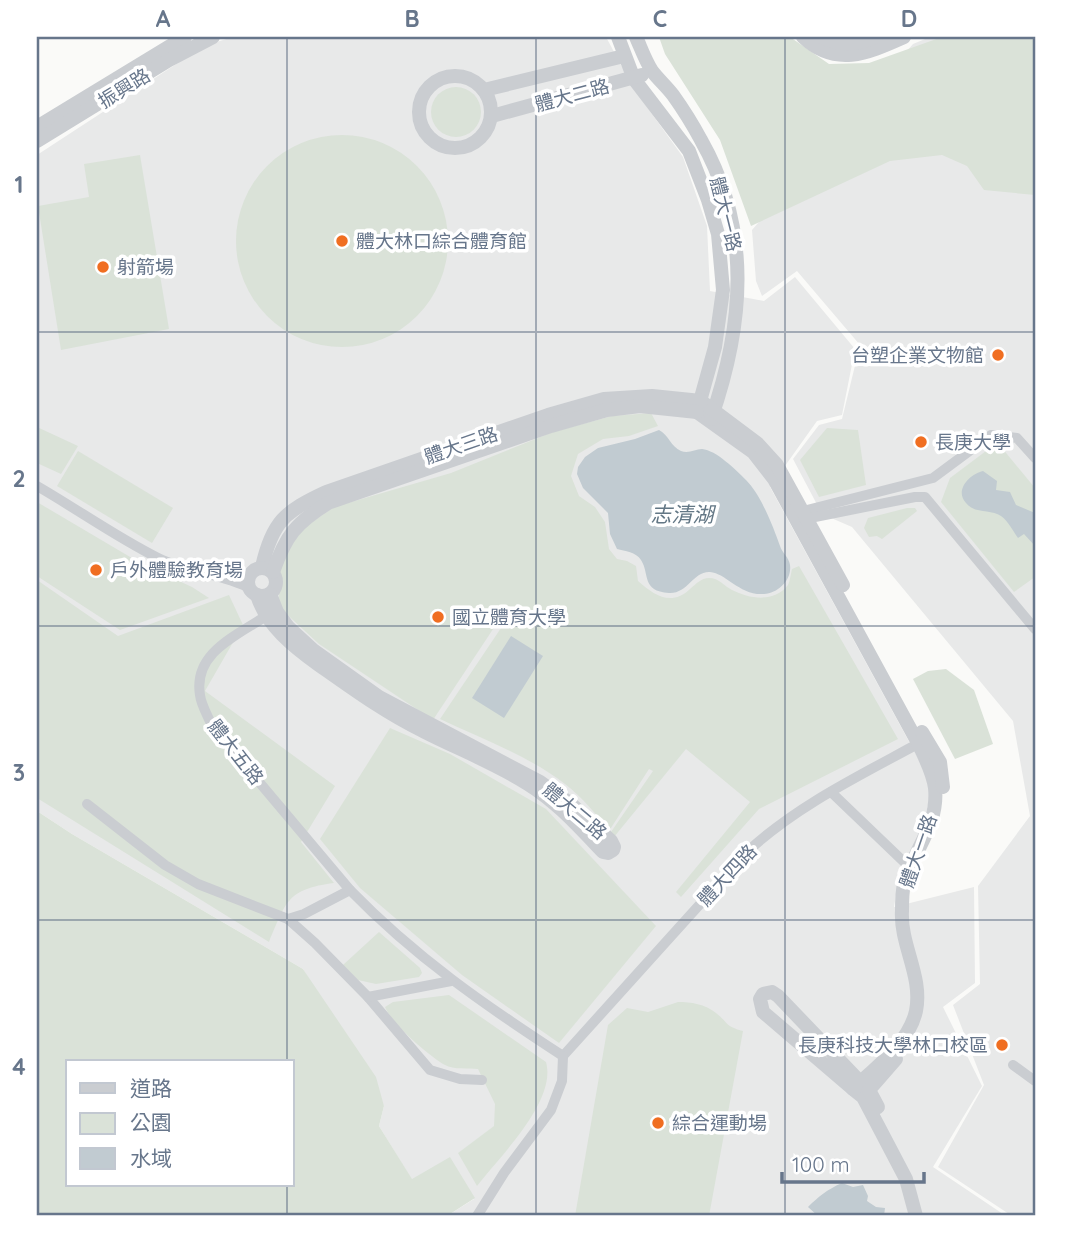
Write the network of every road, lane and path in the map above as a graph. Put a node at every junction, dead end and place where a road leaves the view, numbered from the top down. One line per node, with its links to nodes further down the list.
1 (185, 37): 14 (street, 振興路)
2 (213, 37): 15 (street, 振興路)
3 (618, 37): 9 (street, 體大一路)
4 (636, 37): 10 (street, 體大一路)
5 (803, 37): 8 (street)
6 (821, 37): 7 (street)
7 (876, 37)
8 (904, 37)
9 (624, 55): 11 (street, 體大一路); 12 (street, 體大二路)
10 (652, 70): 11 (street, 體大二路); 17 (street, 體大一路)
11 (634, 79): 13 (street, 體大二路); 16 (street, 體大一路)
12 (484, 90): 13 (street); 13 (street)
13 (492, 116)
14 (37, 127)
15 (37, 141)
16 (699, 407): 17 (street, 體大一路); 21 (street, 體大三路)
17 (711, 416): 20 (street, 體大一路)
18 (1035, 458): 20 (street)
19 (37, 486): 22 (street)
20 (802, 517): 24 (street); 25 (street, 體大一路)
21 (267, 570): 22 (street); 22 (street)
22 (259, 592): 23 (street, 體大二路); 23 (street, 體大二路)
23 (266, 616): 29 (street, 體大五路)
24 (1035, 629)
25 (922, 741): 26 (street, 體大四路); 28 (street, 體大一路)
26 (831, 792): 28 (street); 33 (street, 體大四路)
27 (87, 804): 30 (street)
28 (915, 868): 37 (street, 體大一路)
29 (351, 890): 30 (street); 31 (street, 體大五路)
30 (288, 919): 32 (street)
31 (452, 981): 32 (street); 33 (street, 體大五路)
32 (368, 997): 35 (street)
33 (564, 1056): 38 (street)
34 (1013, 1065): 36 (street)
35 (482, 1080)
36 (1035, 1081)
37 (861, 1090): 37 (street); 40 (street); 41 (street)
38 (478, 1213): 39 (street)
39 (469, 1216)
40 (916, 1216)
41 (924, 1216)

